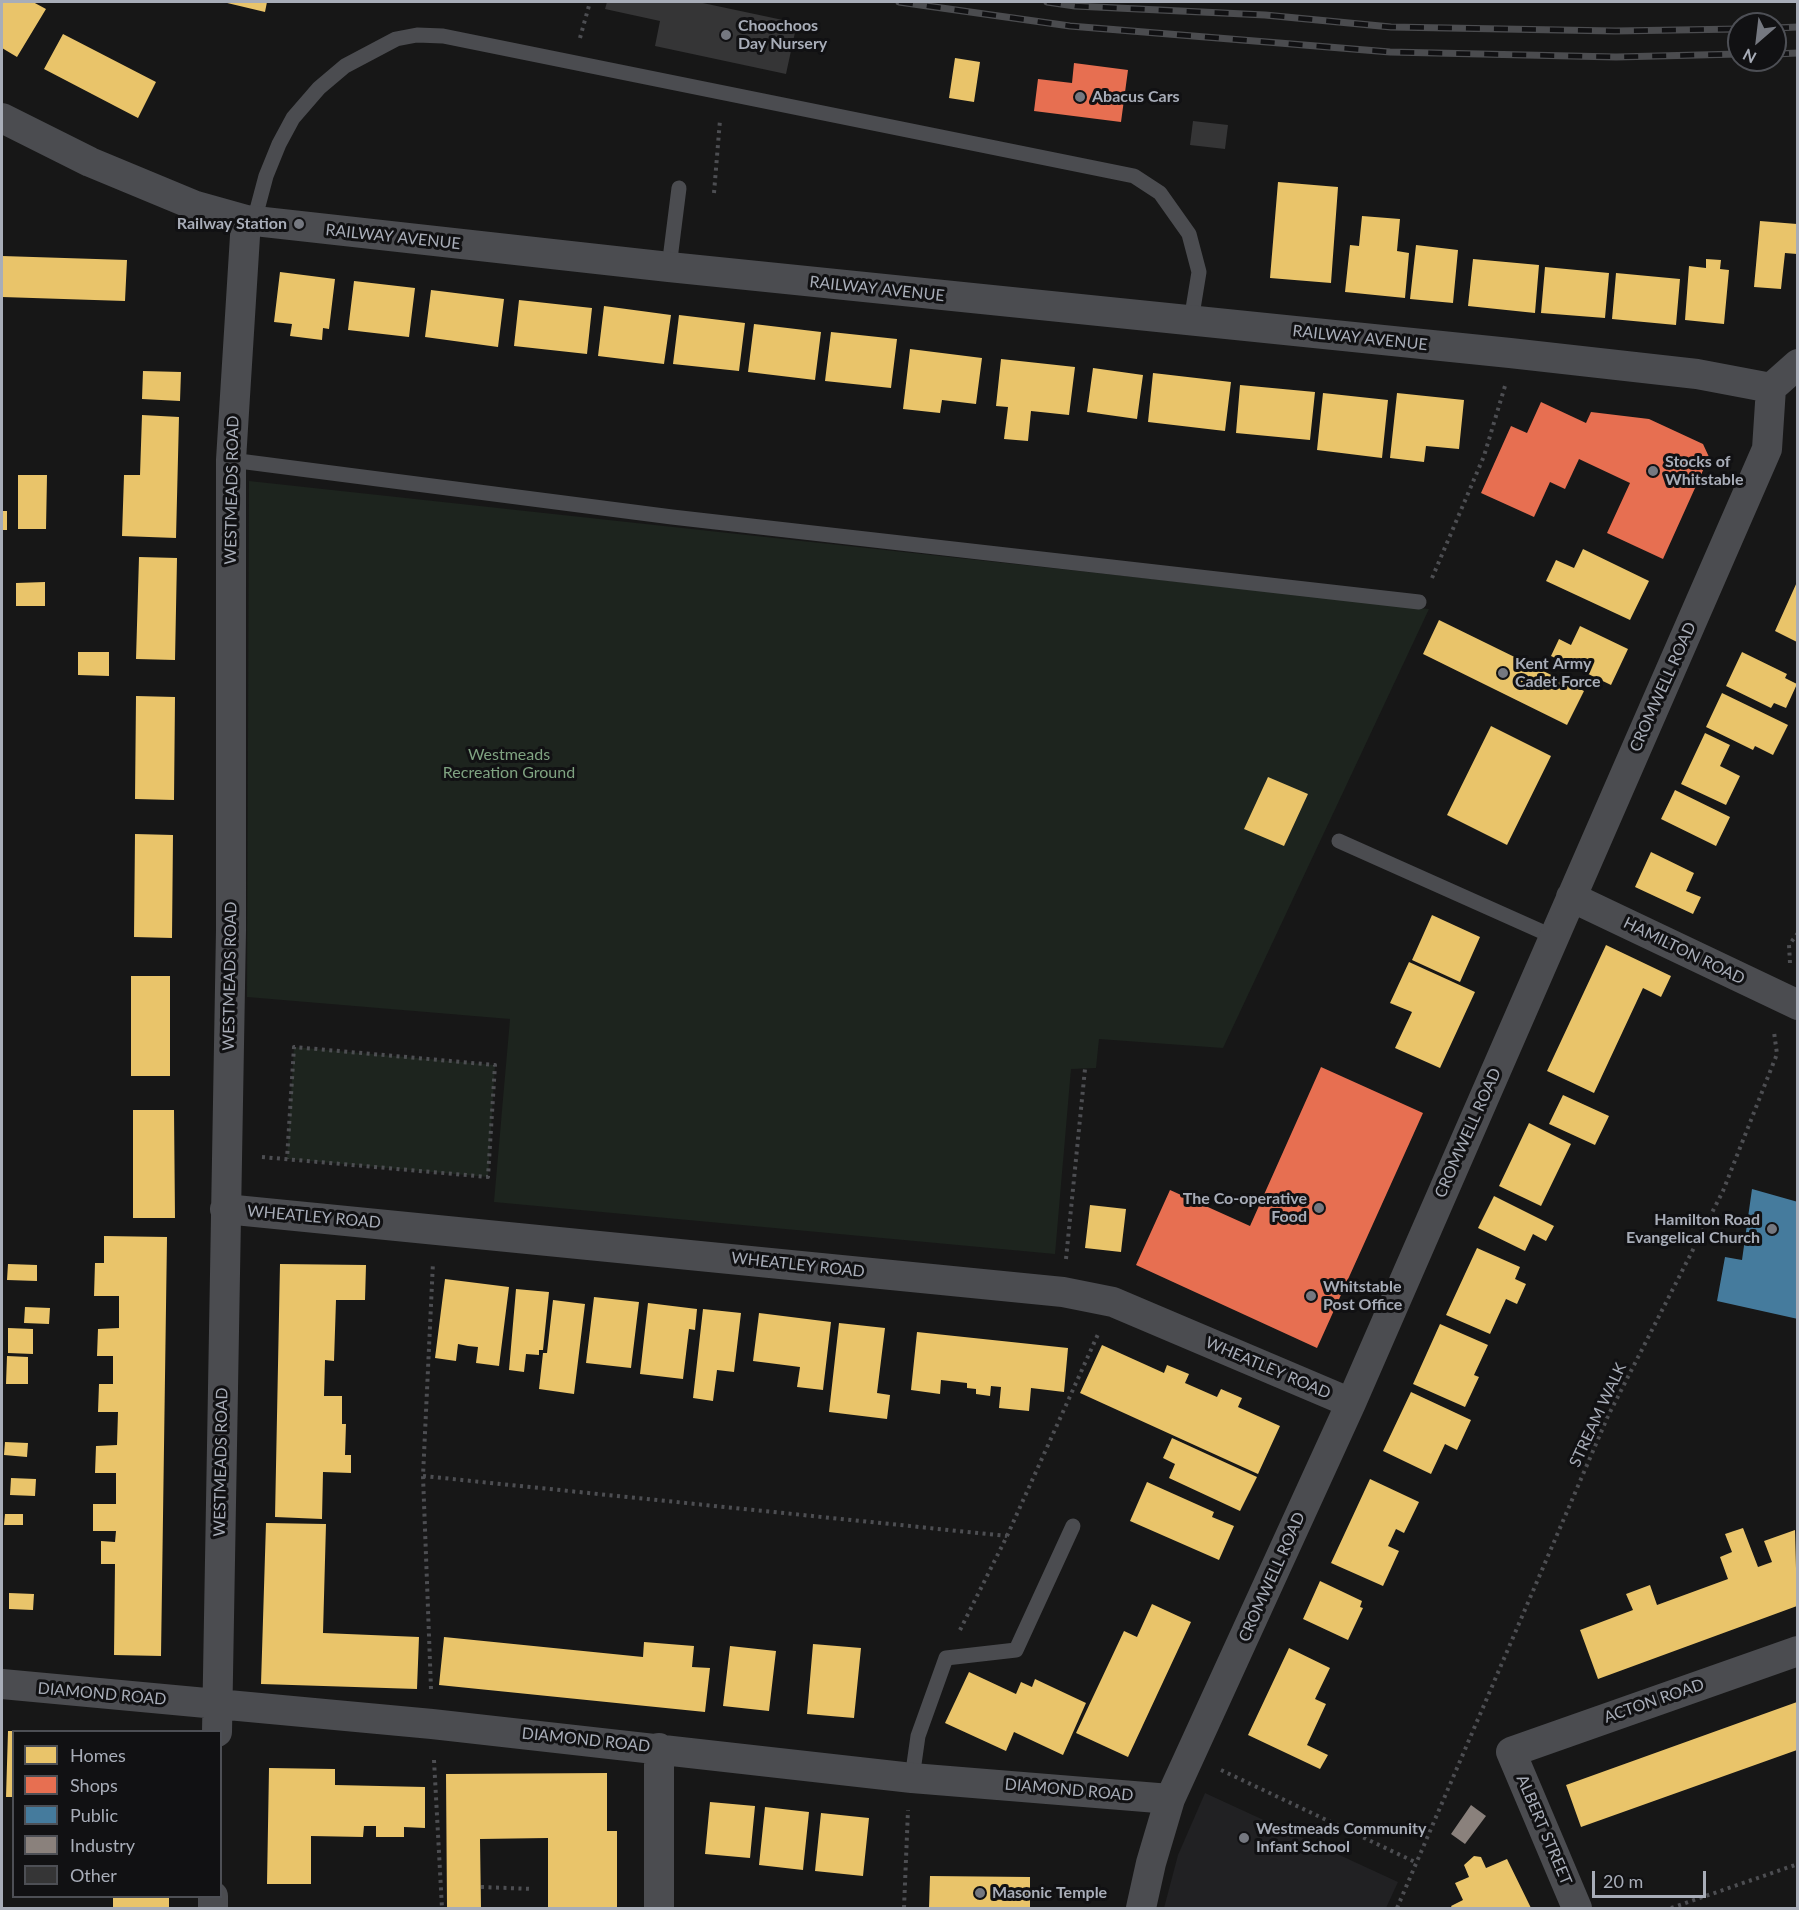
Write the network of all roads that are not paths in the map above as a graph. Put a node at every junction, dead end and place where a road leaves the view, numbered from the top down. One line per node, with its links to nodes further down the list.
1 (2, 118): 3 (street, RAILWAY AVENUE)
2 (679, 188): 4 (lane)
3 (250, 221): 4 (street, RAILWAY AVENUE); 5 (lane); 8 (street, WESTMEADS ROAD)
4 (669, 267): 5 (street, RAILWAY AVENUE)
5 (1191, 321): 7 (street, RAILWAY AVENUE)
6 (1797, 364): 7 (street)
7 (1771, 388): 11 (street, CROMWELL ROAD)
8 (231, 460): 9 (lane); 14 (street, WESTMEADS ROAD)
9 (1419, 602)
10 (1339, 841): 12 (lane)
11 (1571, 897): 12 (street, CROMWELL ROAD); 13 (street, HAMILTON ROAD)
12 (1554, 937): 15 (street, CROMWELL ROAD)
13 (1794, 1004)
14 (225, 1209): 15 (street, WHEATLEY ROAD); 19 (street, WESTMEADS ROAD)
15 (1351, 1403): 23 (street, CROMWELL ROAD)
16 (1073, 1526): 22 (lane)
17 (1797, 1651): 21 (street, ACTON ROAD)
18 (2, 1684): 19 (street, DIAMOND ROAD)
19 (218, 1718): 20 (street, DIAMOND ROAD)
20 (659, 1748): 22 (street, DIAMOND ROAD); 24 (street)
21 (1511, 1752): 26 (street, ALBERT STREET)
22 (912, 1778): 23 (street, DIAMOND ROAD)
23 (1170, 1799): 25 (street, CROMWELL ROAD)
24 (659, 1908)
25 (1141, 1908)
26 (1577, 1908)

